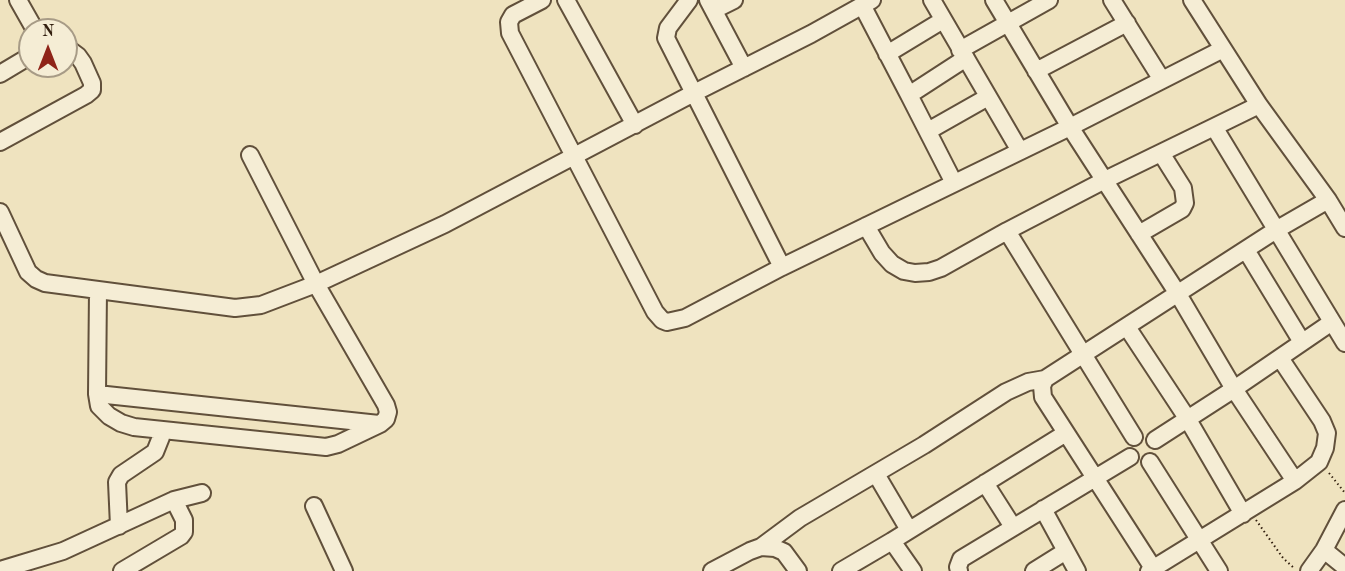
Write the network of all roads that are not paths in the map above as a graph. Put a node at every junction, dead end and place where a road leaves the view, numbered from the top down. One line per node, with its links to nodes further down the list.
1 (18, 0): 13 (street)
2 (542, 0): 38 (street)
3 (566, 0): 30 (street)
4 (689, 0): 26 (street)
5 (734, 0): 12 (street)
6 (932, 0): 14 (street)
7 (994, 0): 15 (street)
8 (1049, 0): 15 (street)
9 (1112, 0): 16 (street)
10 (1192, 0): 17 (street)
11 (867, 3): 18 (street); 22 (street)
12 (711, 5): 22 (street)
13 (28, 18)
14 (943, 20): 18 (street); 19 (street)
15 (1008, 22): 19 (street); 23 (street)
16 (1127, 23): 23 (street); 25 (street)
17 (1223, 49): 25 (street); 29 (street)
18 (887, 54): 27 (street)
19 (963, 54): 27 (street); 28 (street)
20 (78, 56): 34 (street)
21 (18, 63): 24 (street)
22 (744, 68): 26 (street)
23 (1036, 70): 31 (street)
24 (0, 74)
25 (1162, 80): 31 (street)
26 (692, 94): 30 (street); 49 (street)
27 (909, 95): 33 (street)
28 (988, 97): 33 (street); 35 (street)
29 (1259, 105): 32 (street); 41 (street)
30 (635, 125): 38 (street)
31 (1070, 126): 35 (street); 39 (street)
32 (1214, 127): 36 (street); 45 (street)
33 (928, 131): 40 (street)
34 (0, 142)
35 (1020, 151): 40 (street)
36 (1161, 153): 39 (street); 47 (street)
37 (250, 155): 50 (street)
38 (574, 157): 49 (street); 50 (street)
39 (1105, 180): 46 (street); 47 (street)
40 (954, 183): 43 (street)
41 (1328, 200): 44 (street); 45 (street)
42 (0, 212): 51 (street)
43 (866, 226): 46 (street); 49 (street)
44 (1345, 228)
45 (1276, 230): 48 (street); 53 (street)
46 (1007, 231): 57 (street)
47 (1139, 234): 52 (street)
48 (1246, 250): 52 (street); 55 (street)
49 (782, 267)
50 (316, 285): 51 (street); 63 (street)
51 (98, 290): 61 (street)
52 (1178, 294): 54 (street); 60 (street)
53 (1332, 322): 55 (street); 56 (street)
54 (1127, 327): 57 (street); 62 (street)
55 (1302, 342): 58 (street)
56 (1345, 343)
57 (1082, 355): 59 (street); 66 (street)
58 (1280, 358): 60 (street); 72 (street)
59 (1045, 379): 65 (street); 70 (street)
60 (1234, 389): 62 (street); 72 (street)
61 (97, 394): 63 (street); 64 (street)
62 (1187, 418): 67 (street); 79 (street)
63 (380, 424): 64 (street)
64 (159, 430): 80 (street)
65 (1066, 433): 71 (street); 73 (street)
66 (1134, 437): 67 (street); 68 (street)
67 (1155, 440): 69 (street)
68 (1130, 457): 69 (street); 71 (street)
69 (1150, 462): 83 (street)
70 (876, 474): 82 (street); 85 (street)
71 (1095, 477): 77 (street); 90 (street)
72 (1295, 481): 79 (street)
73 (986, 483): 81 (street); 82 (street)
74 (202, 493): 75 (street)
75 (174, 500): 80 (street); 91 (street)
76 (314, 506): 92 (street)
77 (1043, 509): 81 (street); 87 (street)
78 (1345, 510): 86 (street)
79 (1246, 512): 83 (street)
80 (119, 526): 89 (street)
81 (1013, 527): 97 (street)
82 (909, 530): 84 (street)
83 (1200, 540): 90 (street); 100 (street)
84 (892, 541): 95 (street); 96 (street)
85 (762, 547): 93 (street); 94 (street)
86 (1324, 550): 88 (street); 101 (street)
87 (1066, 551): 98 (street); 99 (street)
88 (1345, 567)
89 (0, 570)
90 (1151, 570)
91 (122, 571)
92 (344, 571)
93 (712, 571)
94 (798, 571)
95 (841, 571)
96 (913, 571)
97 (959, 571)
98 (1034, 571)
99 (1077, 571)
100 (1219, 571)
101 (1309, 571)

